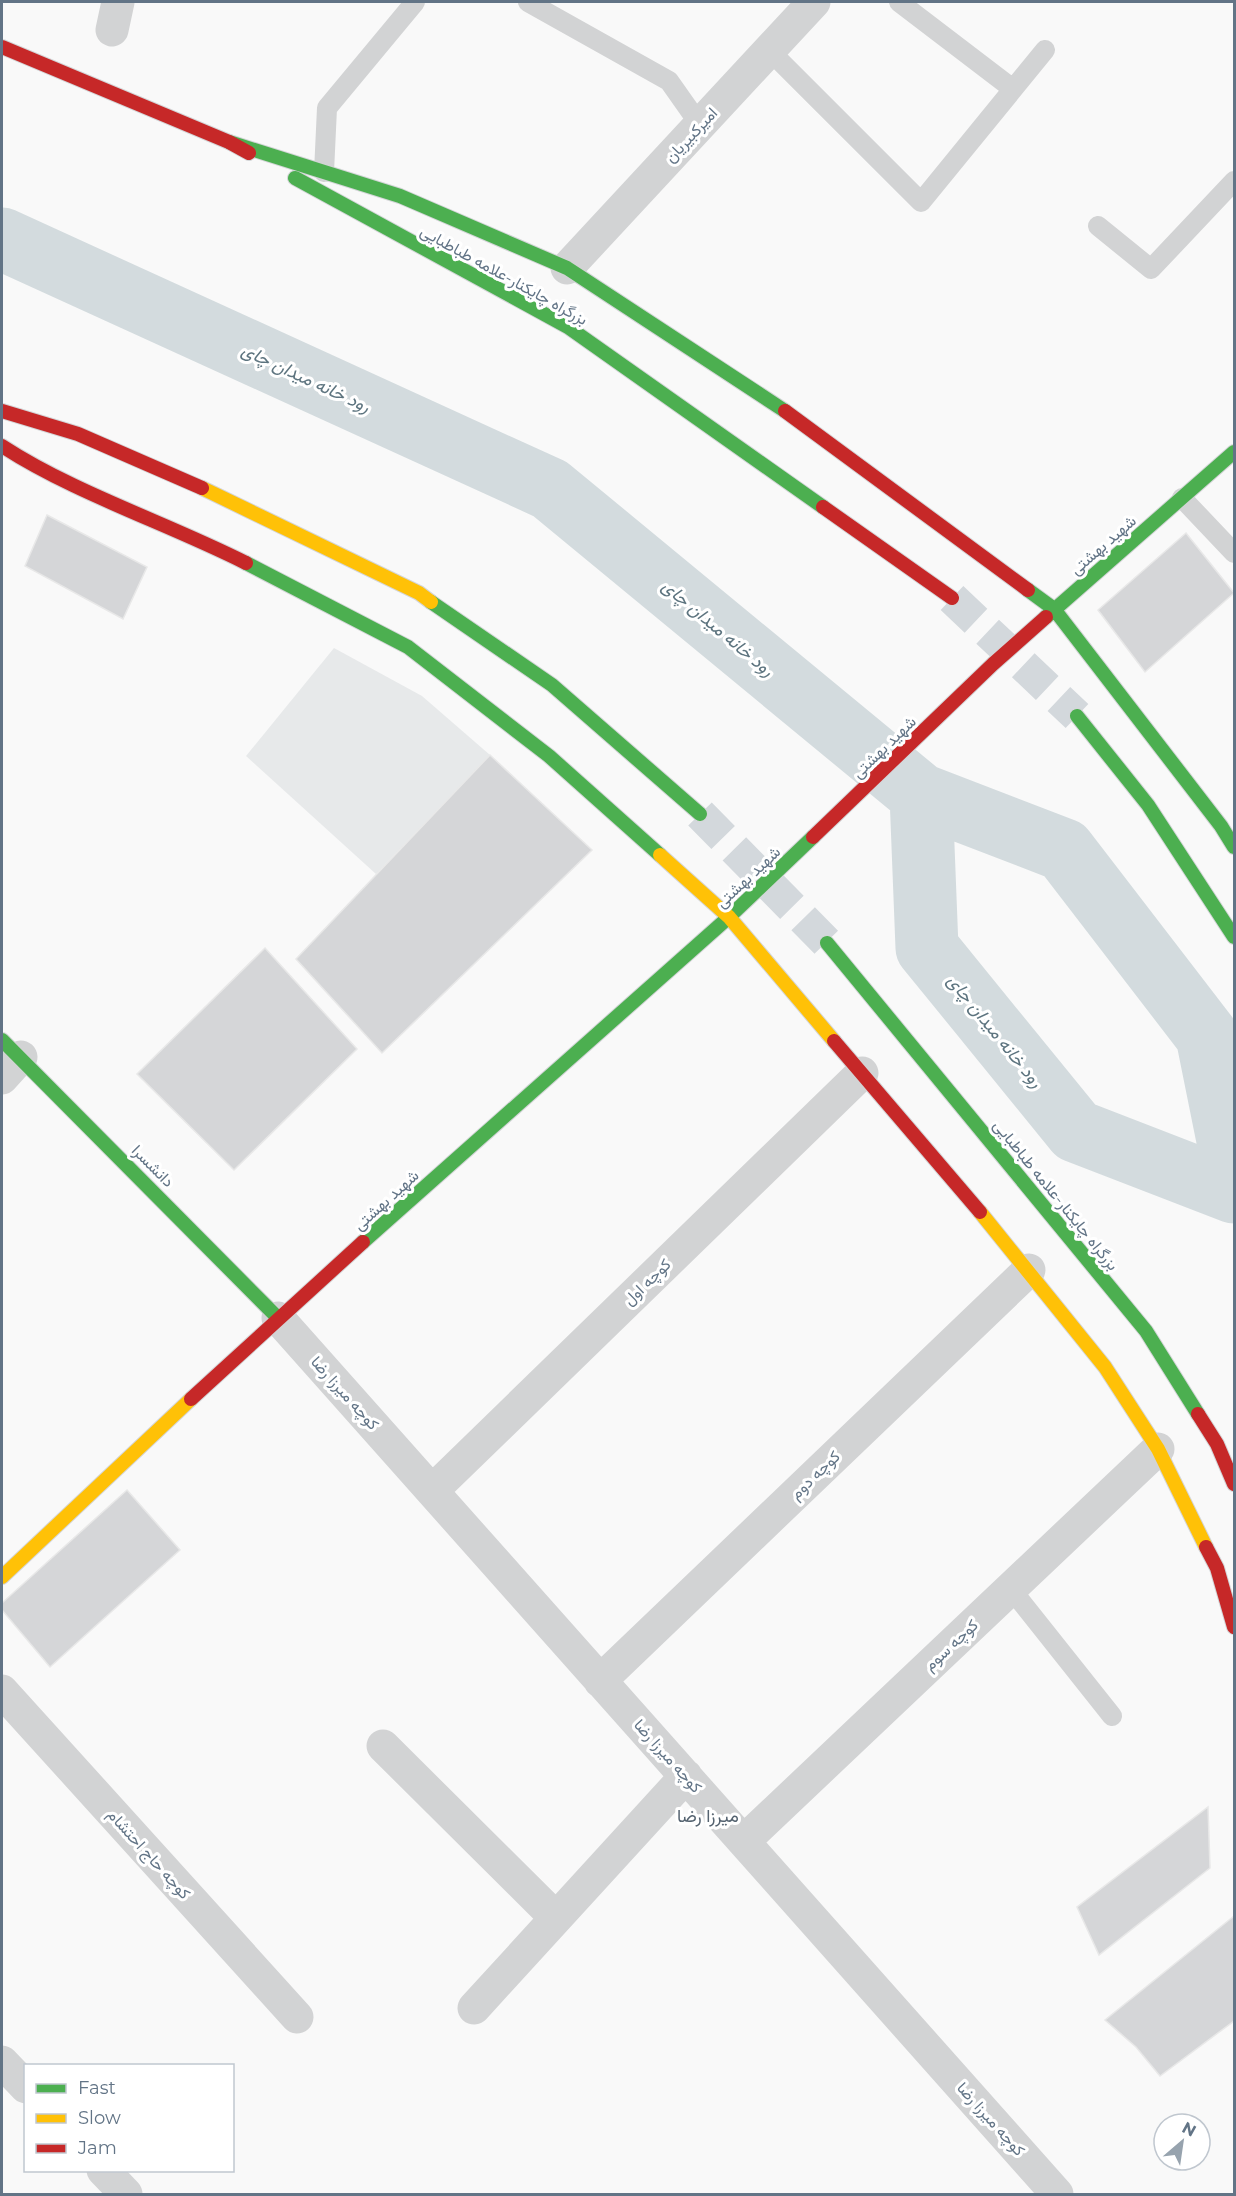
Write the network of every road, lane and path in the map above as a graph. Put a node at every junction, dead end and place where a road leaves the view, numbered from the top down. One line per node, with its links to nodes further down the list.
1 (415, 2): 11 (lane)
2 (528, 2): 9 (lane)
3 (899, 2): 8 (lane)
4 (803, 5): 6 (street, امیرکبیریان)
5 (2, 47): 10 (main road, بزرگراه چایکنار-علامه طباطبایی)
6 (769, 50): 8 (lane); 9 (street, امیرکبیریان)
7 (1046, 50): 8 (lane)
8 (1013, 89)
9 (700, 125): 14 (street, امیرکبیریان)
10 (229, 142): 11 (main road); 20 (main road, بزرگراه چایکنار-علامه طباطبایی)
11 (324, 172): 14 (main road)
12 (1234, 181): 13 (lane)
13 (1098, 226)
14 (567, 268): 21 (main road)
15 (2, 411): 24 (main road)
16 (2, 446): 27 (main road)
17 (1234, 452): 18 (main road, شهید بهشتى)
18 (1182, 498): 19 (lane); 21 (main road, شهید بهشتى)
19 (1234, 553)
20 (952, 598)
21 (1053, 609): 22 (main road, شهید بهشتى); 25 (main road)
22 (993, 664): 26 (main road, شهید بهشتی)
23 (1077, 716): 28 (main road)
24 (700, 814)
25 (1234, 847)
26 (797, 854): 27 (main road, شهید بهشتى)
27 (729, 917): 31 (main road); 33 (main road, شهید بهشتى)
28 (1234, 937)
29 (827, 943): 35 (main road, بزرگراه چایکنار-علامه طباطبایی)
30 (8, 1058): 33 (main road, دانشسرا)
31 (862, 1073): 32 (main road); 36 (street, کوچه اول)
32 (1029, 1270): 34 (main road); 40 (street, کوچه دوم)
33 (278, 1318): 36 (street, کوچه میرزا رضا); 37 (main road, شهید بهشتى)
34 (1158, 1449): 38 (street, کوچه سوم); 39 (main road)
35 (1234, 1484)
36 (432, 1491): 40 (street, کوچه میرزا رضا)
37 (2, 1577)
38 (1011, 1589): 42 (lane); 45 (street, کوچه سوم)
39 (1234, 1627)
40 (600, 1681): 44 (street, کوچه میرزا رضا)
41 (2, 1691): 48 (street, کوچه حاج احتشام)
42 (1112, 1716)
43 (383, 1746): 46 (street)
44 (686, 1776): 45 (street, کوچه میرزا رضا); 46 (street)
45 (744, 1841): 53 (street, کوچه میرزا رضا)
46 (556, 1918): 47 (street)
47 (474, 2008)
48 (297, 2017)
49 (2, 2062): 50 (street)
50 (24, 2086)
51 (105, 2172): 52 (street)
52 (126, 2194)
53 (1057, 2194)

